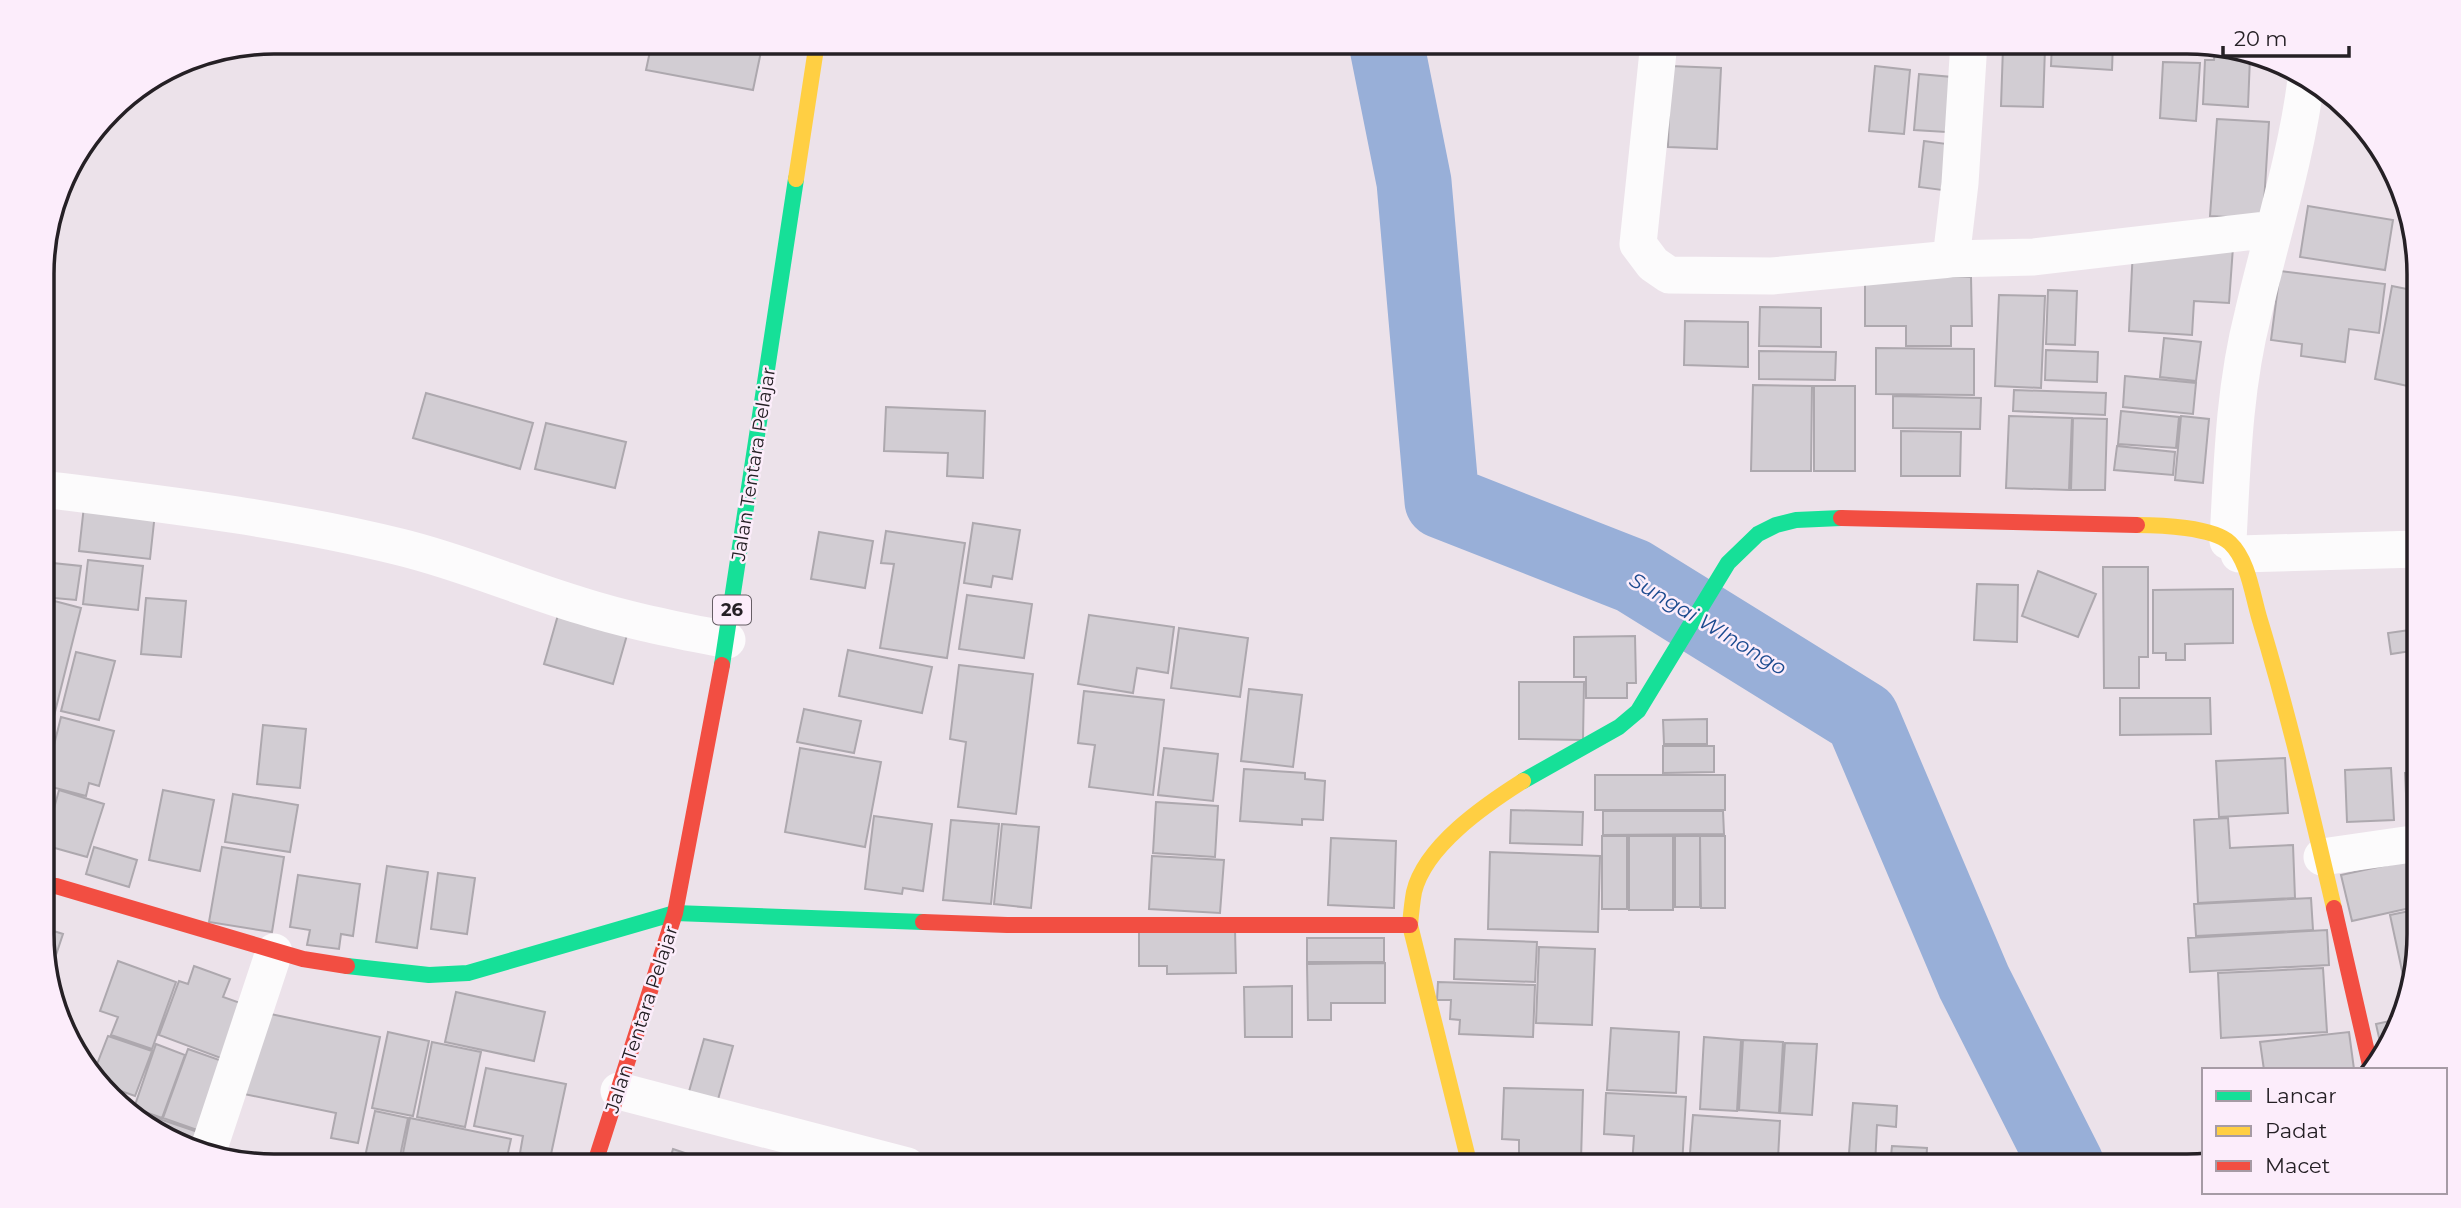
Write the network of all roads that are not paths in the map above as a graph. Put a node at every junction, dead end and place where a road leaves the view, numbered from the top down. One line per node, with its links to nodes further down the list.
1 (815, 54): 10 (street, Jalan Tentara Pelajar / 26)
2 (1658, 54): 6 (street)
3 (1968, 54): 6 (street)
4 (2305, 89): 5 (street)
5 (2273, 229): 6 (street); 8 (street)
6 (1951, 259)
7 (55, 491): 10 (street)
8 (2234, 548): 9 (street); 12 (street); 15 (street)
9 (2407, 549)
10 (727, 640): 14 (street, Jalan Tentara Pelajar / 26)
11 (2407, 845): 12 (street)
12 (2322, 857): 17 (street)
13 (54, 887): 16 (street)
14 (675, 913): 15 (street); 16 (street); 18 (street, Jalan Tentara Pelajar / 26)
15 (1410, 925): 20 (street)
16 (274, 951): 19 (street)
17 (2368, 1058)
18 (619, 1091): 21 (street, Jalan Tentara Pelajar / 26); 22 (street)
19 (210, 1144)
20 (1467, 1153)
21 (598, 1154)
22 (860, 1154)

